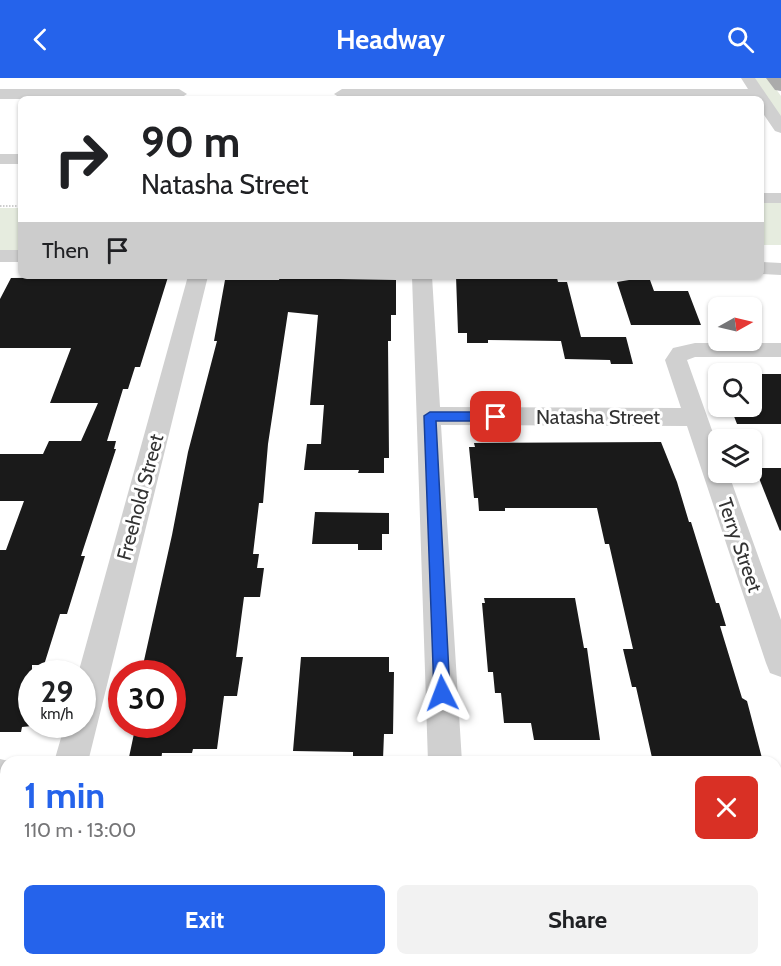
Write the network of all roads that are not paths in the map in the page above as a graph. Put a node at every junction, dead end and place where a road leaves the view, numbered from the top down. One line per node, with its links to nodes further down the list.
1 (185, 78): 8 (street)
2 (344, 78): 9 (street)
3 (748, 78): 7 (street)
4 (775, 78): 5 (main road)
5 (781, 86)
6 (0, 94): 8 (street)
7 (758, 94): 10 (street)
8 (177, 96)
9 (342, 96)
10 (651, 96)
11 (764, 103): 12 (street)
12 (781, 128)
13 (0, 159): 14 (street)
14 (18, 159)
15 (764, 198): 16 (street)
16 (781, 198)
17 (0, 256): 18 (street)
18 (18, 256)
19 (197, 279): 25 (street, Freehold Street)
20 (422, 279): 22 (street)
21 (781, 350): 23 (street, Terry Street)
22 (430, 416): 23 (street, Natasha Street); 28 (street)
23 (694, 417): 24 (street, Terry Street)
24 (781, 663)
25 (96, 664)
26 (77, 738): 27 (street)
27 (73, 756)
28 (445, 756)

